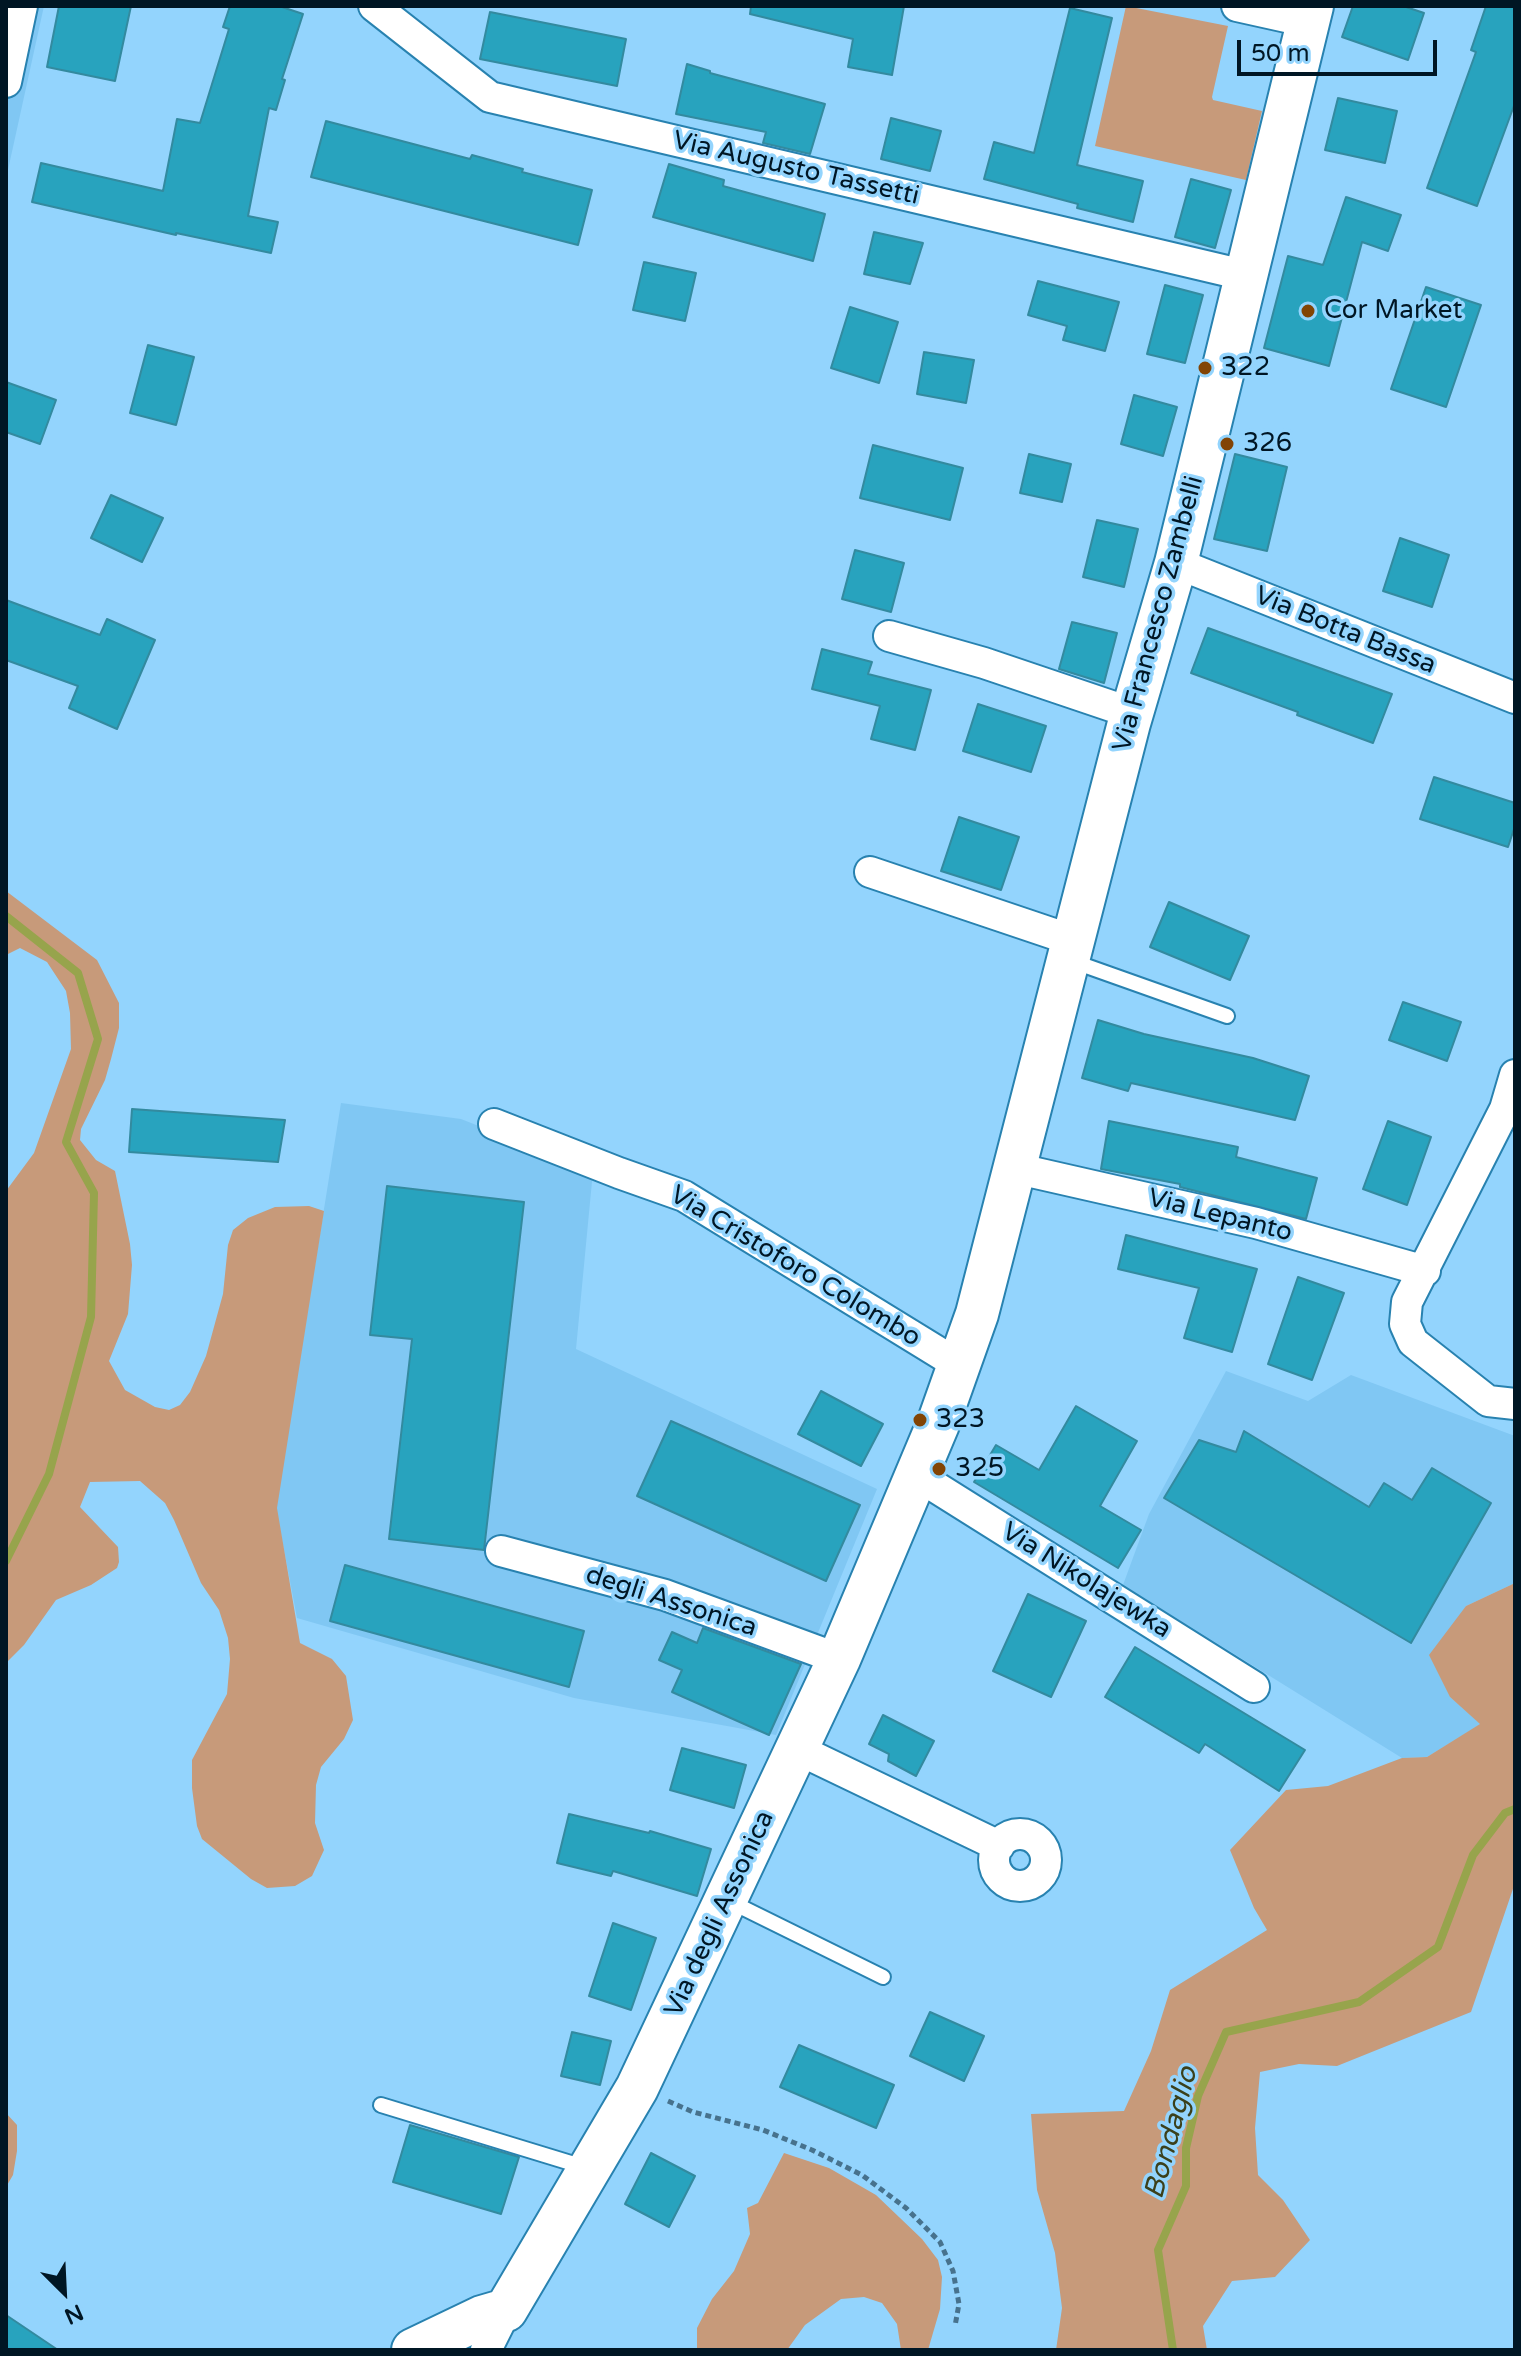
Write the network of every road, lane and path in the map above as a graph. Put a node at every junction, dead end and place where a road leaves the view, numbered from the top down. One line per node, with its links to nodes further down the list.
1 (22, 6): 5 (street)
2 (374, 6): 6 (street, Via Augusto Tassetti)
3 (1237, 6): 4 (street)
4 (1310, 14): 6 (main road, Via Francesco Zambelli)
5 (6, 82)
6 (1244, 275): 7 (main road, Via Francesco Zambelli)
7 (1176, 563): 9 (street, Via Botta Bassa); 10 (main road, Via Francesco Zambelli)
8 (889, 636): 10 (street)
9 (1515, 698)
10 (1132, 713): 12 (main road, Via Francesco Zambelli)
11 (870, 872): 12 (street)
12 (1070, 951): 13 (lane); 16 (main road, Via Francesco Zambelli)
13 (1227, 1016)
14 (1515, 1075): 17 (street)
15 (494, 1124): 18 (street, Via Cristoforo Colombo)
16 (1014, 1168): 17 (street, Via Lepanto); 18 (main road, Via Francesco Zambelli)
17 (1425, 1271): 19 (street)
18 (959, 1365): 20 (main road, Via Francesco Zambelli)
19 (1515, 1404)
20 (920, 1469): 22 (main road, Via degli Assonica); 23 (street, Via Nikolajewka)
21 (501, 1551): 22 (street, degli Assonica)
22 (839, 1659): 24 (main road, Via degli Assonica)
23 (1254, 1687)
24 (797, 1749): 25 (street); 26 (main road, Via degli Assonica)
25 (999, 1846)
26 (727, 1900): 27 (lane); 28 (main road, Via degli Assonica)
27 (883, 1977)
28 (637, 2088): 30 (main road, Via degli Assonica); 32 (path)
29 (381, 2105): 30 (lane)
30 (589, 2168): 31 (main road, Via degli Assonica)
31 (514, 2293): 33 (main road); 34 (main road); 35 (street, Via degli Assonica)
32 (955, 2326)
33 (434, 2347)
34 (393, 2350)
35 (486, 2350)

